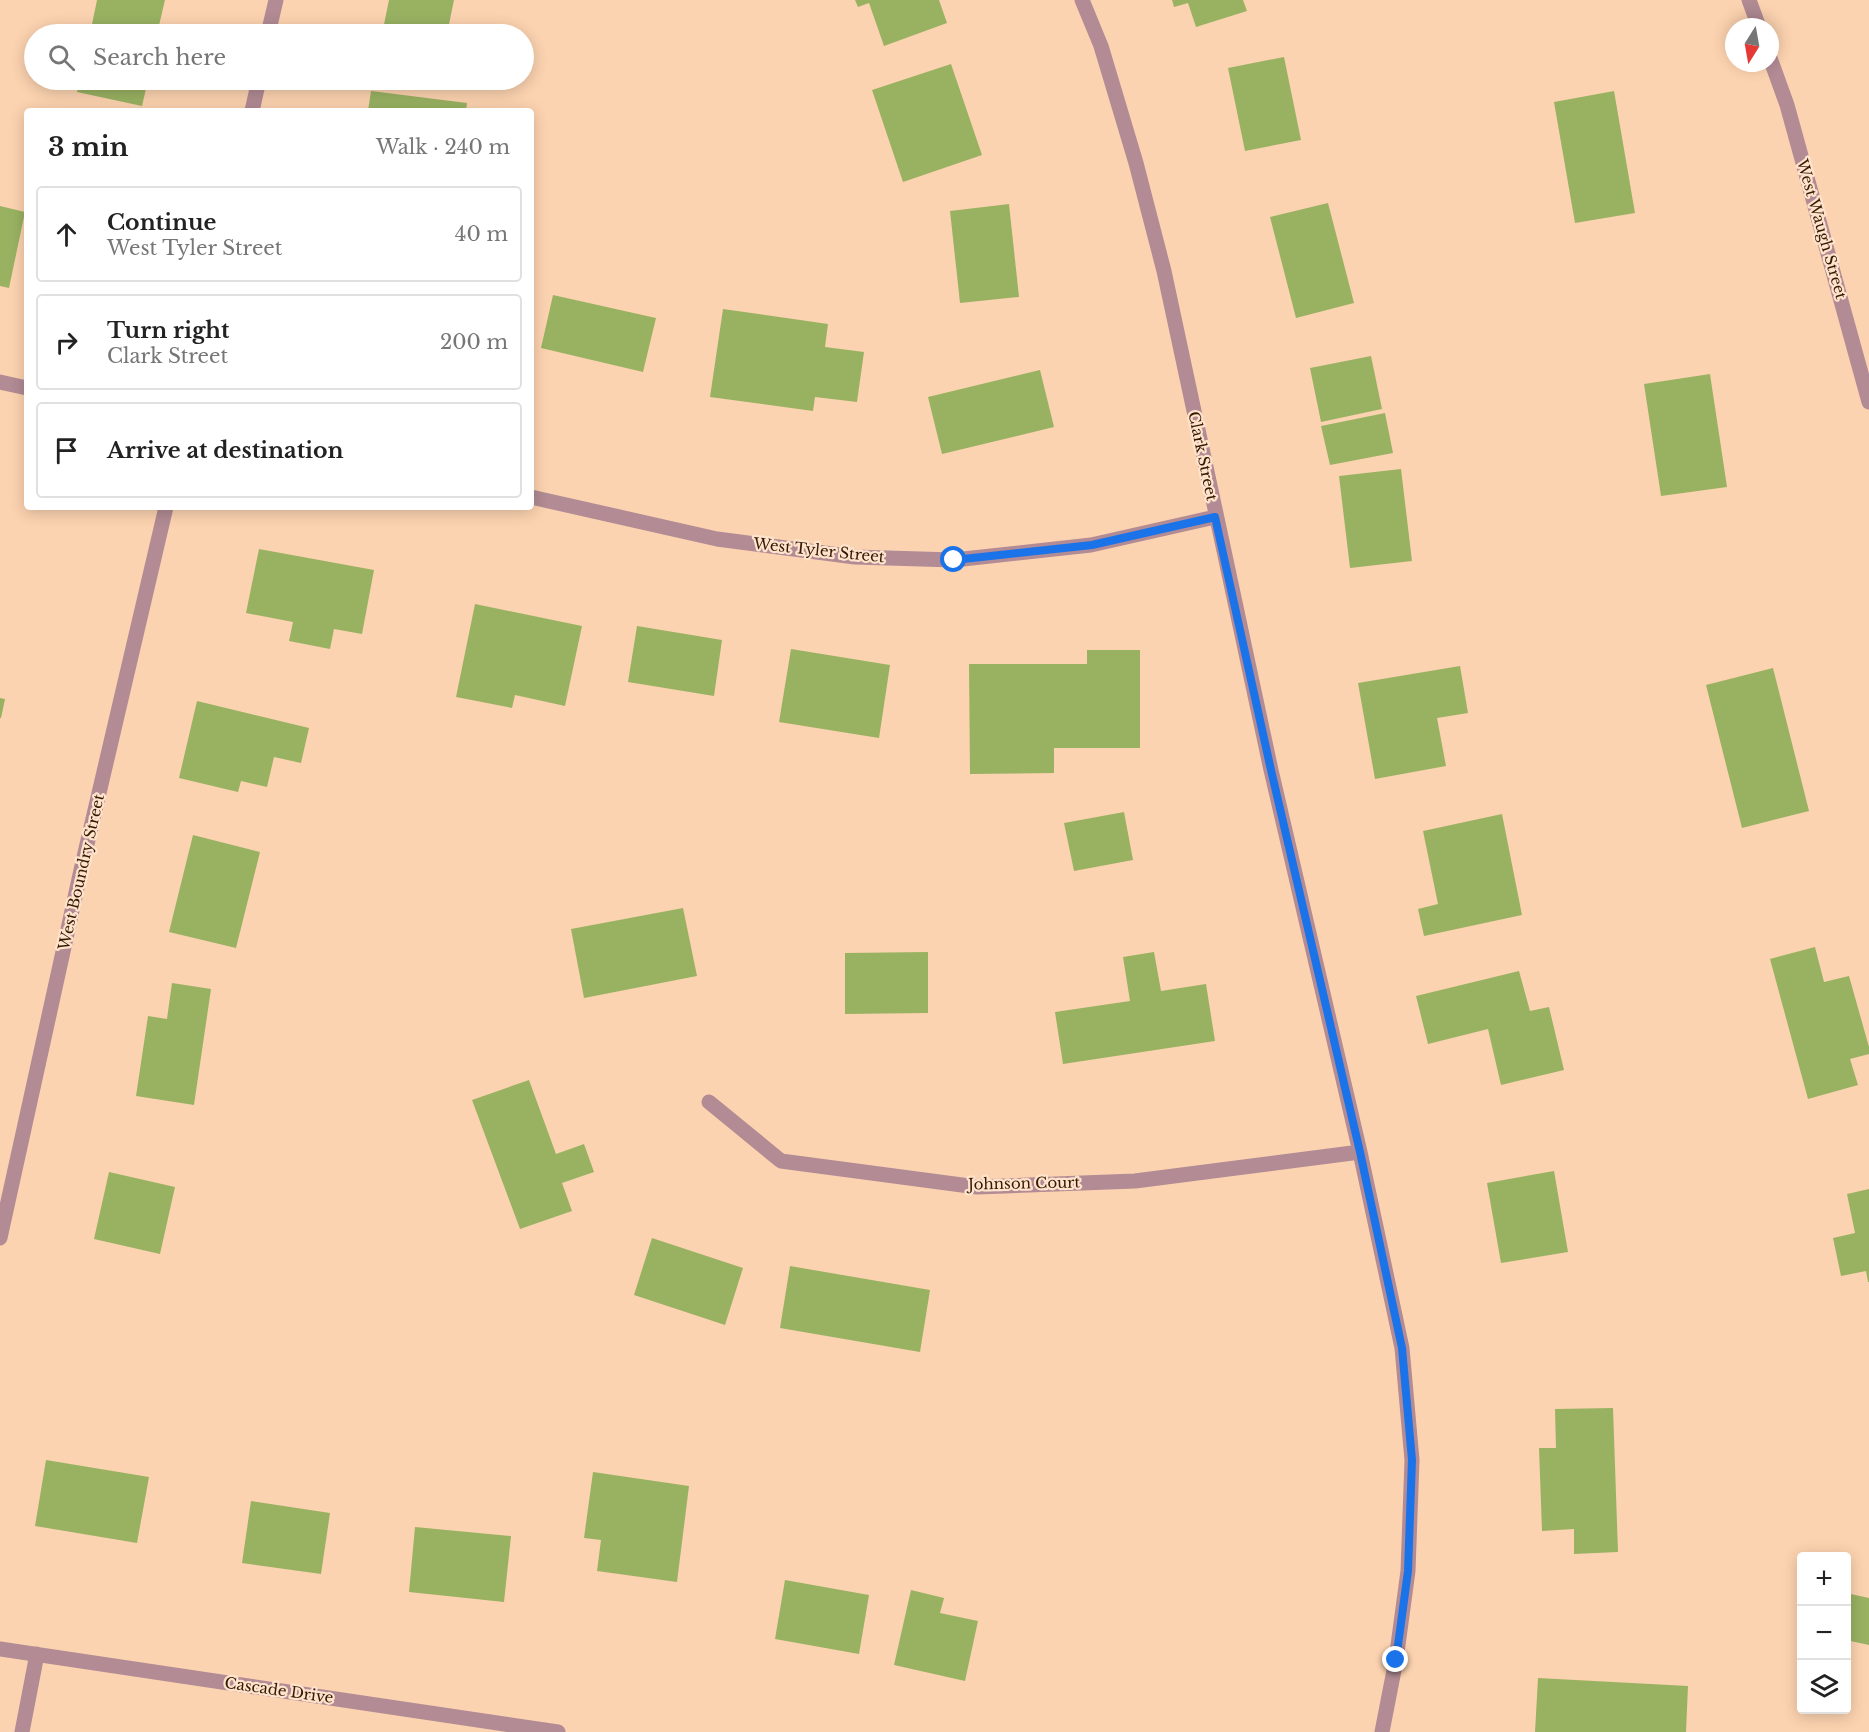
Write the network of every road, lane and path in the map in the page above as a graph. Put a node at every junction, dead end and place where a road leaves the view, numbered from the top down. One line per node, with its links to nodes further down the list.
1 (276, 0): 5 (street)
2 (1082, 0): 14 (street, Clark Street)
3 (1749, 0): 4 (street)
4 (1756, 18)
5 (270, 24)
6 (1775, 72): 11 (street, West Waugh Street)
7 (257, 90): 8 (street)
8 (253, 108)
9 (0, 382): 10 (street)
10 (24, 387)
11 (1869, 402)
12 (534, 498): 14 (street, West Tyler Street)
13 (165, 510): 17 (street, West Boundry Street)
14 (1215, 517): 16 (street, Clark Street)
15 (710, 1101): 16 (street, Johnson Court)
16 (1360, 1152): 22 (street, Clark Street)
17 (0, 1238)
18 (0, 1649): 19 (street, Cascade Drive)
19 (37, 1654): 20 (street); 21 (street, Cascade Drive)
20 (22, 1732)
21 (558, 1732)
22 (1382, 1732)

